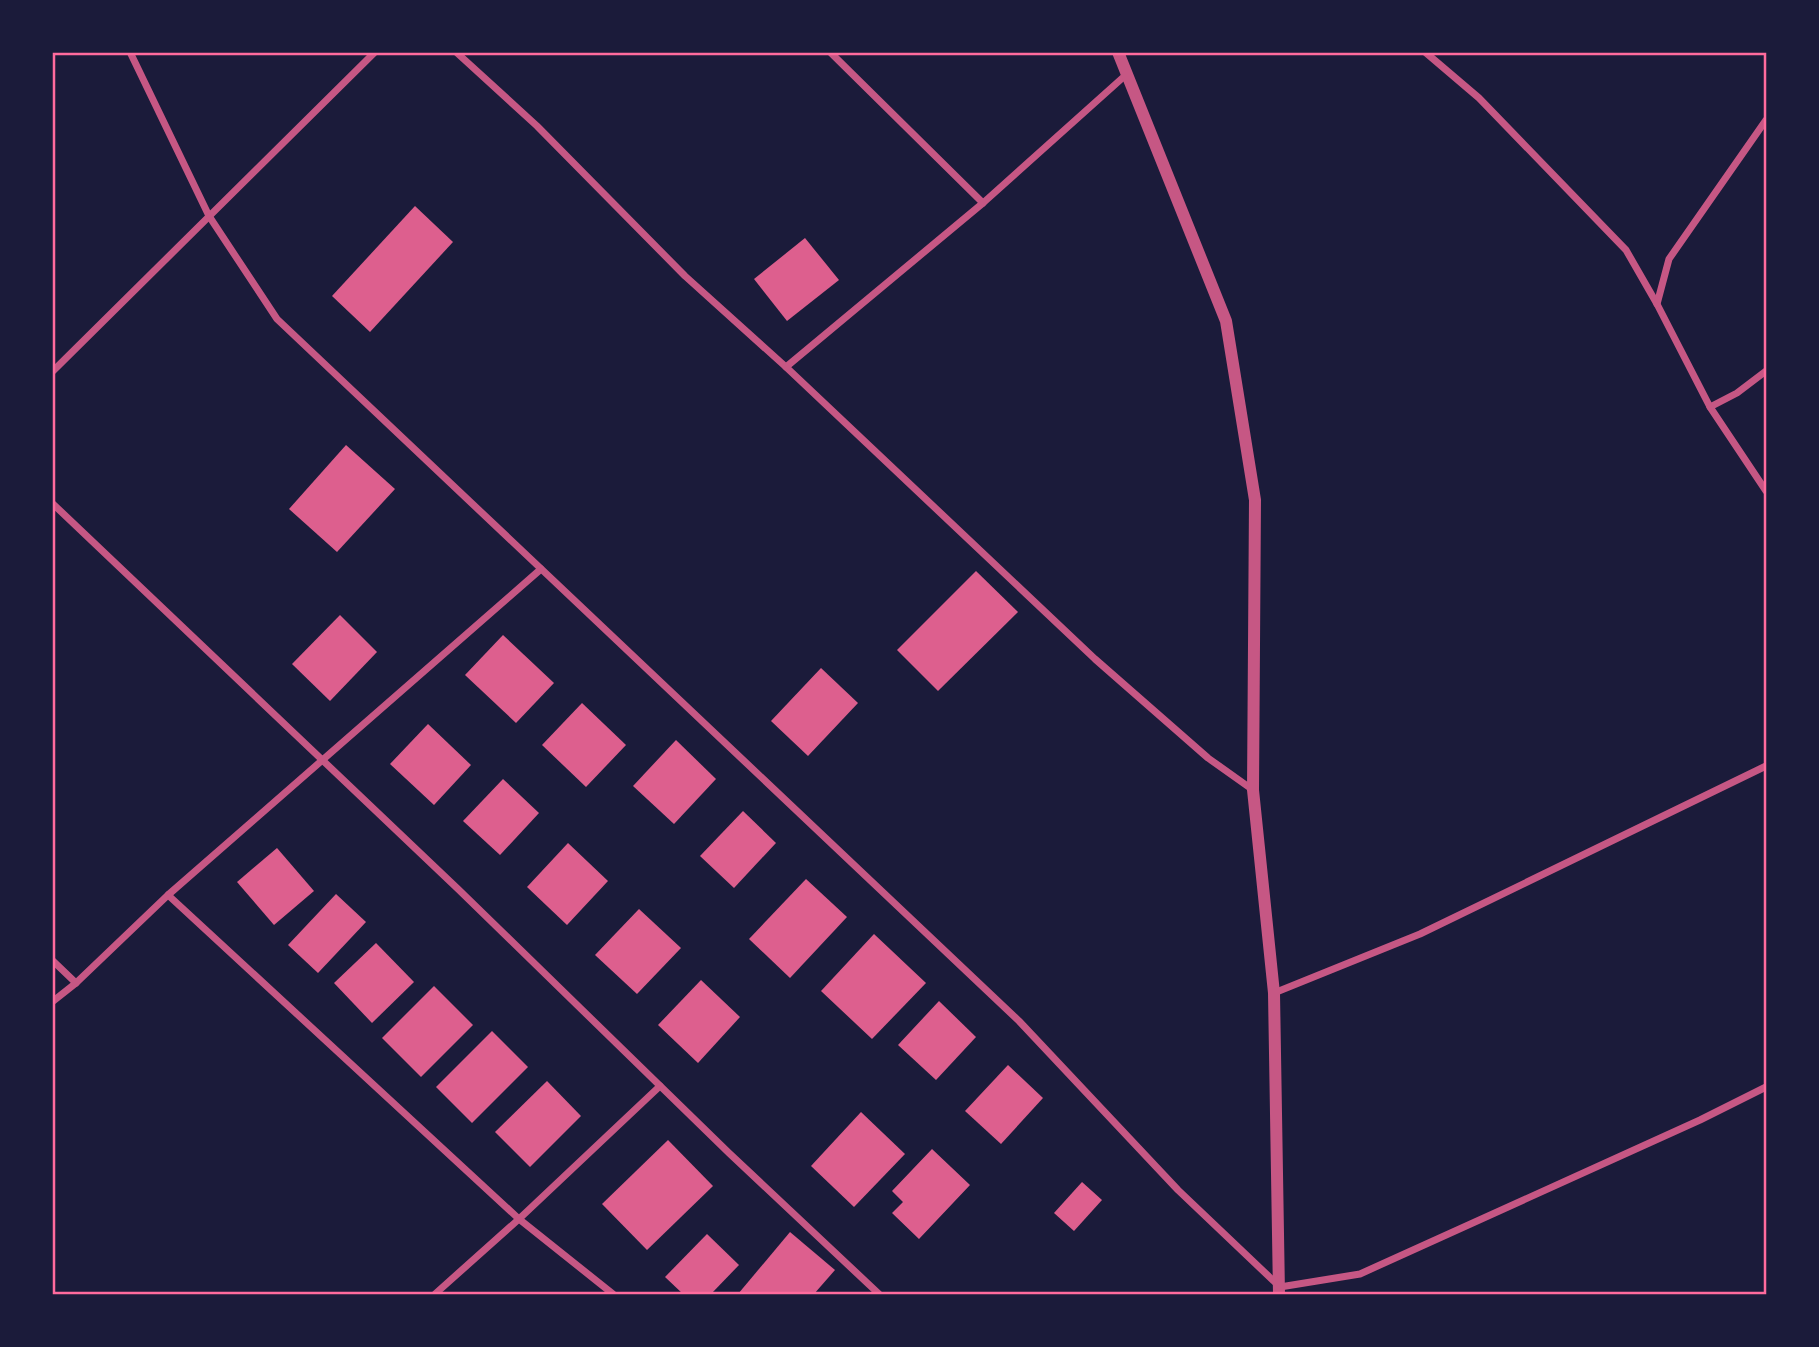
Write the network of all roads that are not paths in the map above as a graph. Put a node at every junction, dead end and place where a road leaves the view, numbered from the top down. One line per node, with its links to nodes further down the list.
1 (130, 52): 10 (street)
2 (375, 52): 10 (street)
3 (456, 52): 12 (street)
4 (830, 52): 9 (street)
5 (1118, 52): 7 (street)
6 (1425, 52): 11 (street)
7 (1128, 73): 9 (street); 21 (street)
8 (1766, 120): 11 (street)
9 (983, 204): 12 (street)
10 (209, 216): 14 (street); 18 (street)
11 (1657, 304): 15 (street)
12 (786, 367): 21 (street)
13 (1766, 371): 15 (street)
14 (52, 372)
15 (1710, 407): 16 (street)
16 (1766, 491)
17 (52, 503): 19 (street)
18 (541, 569): 19 (street); 30 (street)
19 (321, 760): 22 (street); 27 (street)
20 (1766, 766): 25 (street)
21 (1253, 790): 25 (street)
22 (168, 895): 24 (street); 29 (street)
23 (52, 960): 24 (street)
24 (76, 983): 26 (street)
25 (1274, 993): 30 (street)
26 (52, 1002)
27 (660, 1086): 29 (street); 33 (street)
28 (1766, 1087): 30 (street)
29 (519, 1219): 31 (street); 32 (street)
30 (1280, 1291)
31 (435, 1294)
32 (613, 1294)
33 (879, 1294)

